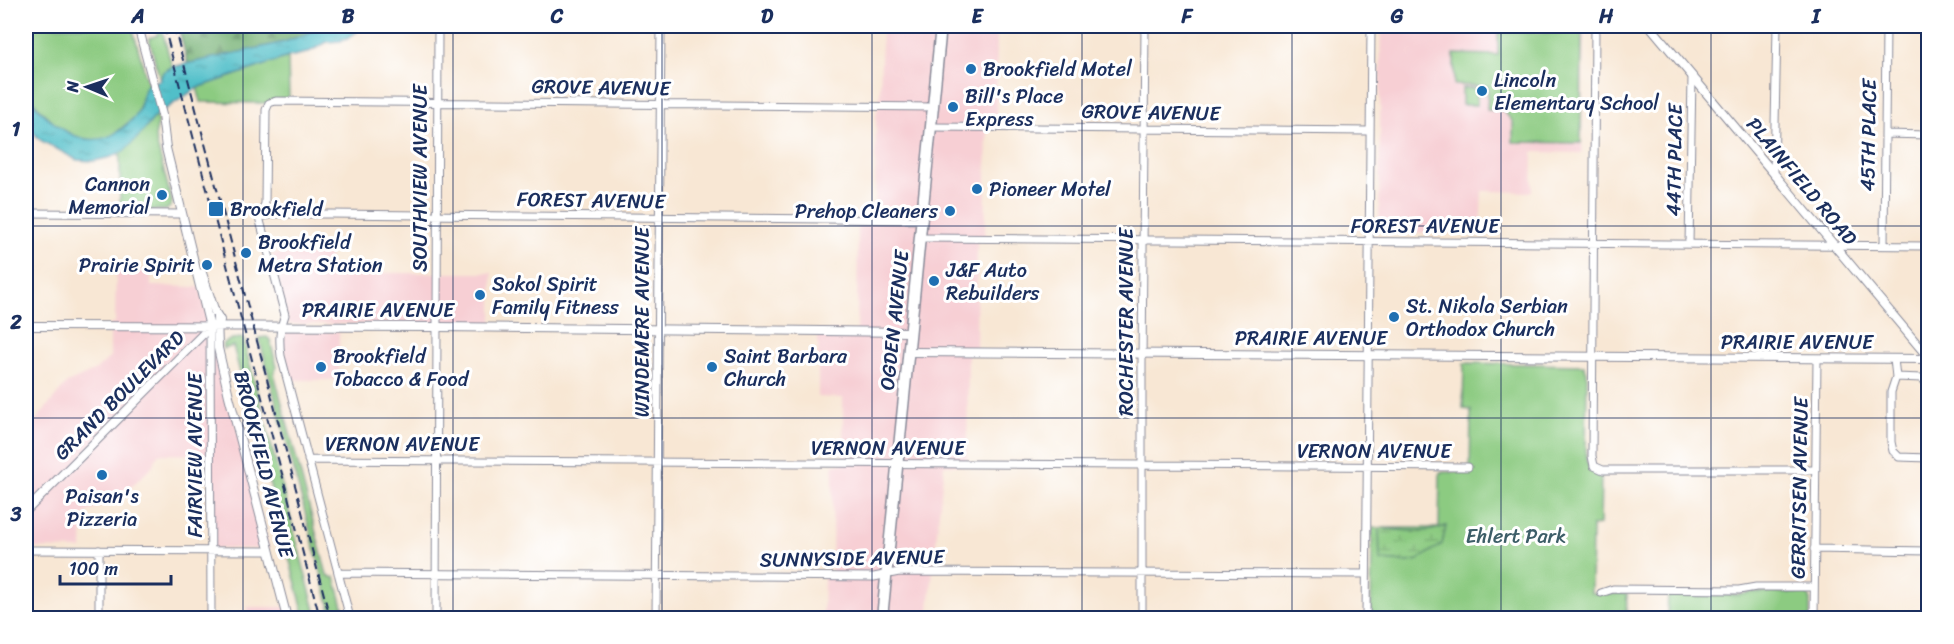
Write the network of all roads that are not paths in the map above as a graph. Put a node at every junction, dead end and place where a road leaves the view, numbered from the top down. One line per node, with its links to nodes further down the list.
1 (138, 26): 22 (street, BROOKFIELD AVENUE)
2 (438, 26): 12 (street, SOUTHVIEW AVENUE)
3 (661, 26): 13 (street, WINDEMERE AVENUE)
4 (941, 26): 14 (main road, OGDEN AVENUE)
5 (1145, 26): 16 (street, ROCHESTER AVENUE)
6 (1371, 26): 17 (street)
7 (1595, 26): 30 (street)
8 (1650, 26): 11 (street, PLAINFIELD ROAD)
9 (1776, 26): 20 (street)
10 (1886, 26): 18 (street, 45TH PLACE)
11 (1692, 77): 20 (street, PLAINFIELD ROAD); 31 (street, 44TH PLACE)
12 (437, 102): 13 (street, GROVE AVENUE); 23 (street, SOUTHVIEW AVENUE); 24 (street, GROVE AVENUE)
13 (659, 104): 14 (street, GROVE AVENUE); 25 (street, WINDEMERE AVENUE)
14 (934, 107): 15 (main road, OGDEN AVENUE)
15 (932, 127): 16 (street, GROVE AVENUE); 26 (main road, OGDEN AVENUE)
16 (1144, 128): 17 (street, GROVE AVENUE); 28 (street, ROCHESTER AVENUE)
17 (1369, 131): 29 (street)
18 (1885, 134): 19 (street); 33 (street, 45TH PLACE)
19 (1929, 135)
20 (1774, 174): 32 (street, PLAINFIELD ROAD)
21 (26, 213): 22 (street)
22 (182, 214): 35 (street, BROOKFIELD AVENUE)
23 (436, 215): 24 (street, FOREST AVENUE); 25 (street, FOREST AVENUE); 39 (street, SOUTHVIEW AVENUE)
24 (259, 217): 37 (street)
25 (658, 217): 26 (street, FOREST AVENUE); 40 (street, WINDEMERE AVENUE)
26 (923, 220): 27 (main road, OGDEN AVENUE)
27 (921, 238): 28 (street, FOREST AVENUE); 41 (main road, OGDEN AVENUE)
28 (1143, 240): 29 (street, FOREST AVENUE); 43 (street, ROCHESTER AVENUE)
29 (1369, 242): 30 (street, FOREST AVENUE); 44 (street)
30 (1594, 243): 31 (street, FOREST AVENUE); 45 (street)
31 (1689, 244): 32 (street, FOREST AVENUE)
32 (1835, 245): 33 (street, FOREST AVENUE); 46 (street, PLAINFIELD ROAD)
33 (1884, 245): 34 (street, FOREST AVENUE)
34 (1929, 246)
35 (192, 248): 38 (street, BROOKFIELD AVENUE); 38 (street, BROOKFIELD AVENUE)
36 (26, 326): 38 (street, PRAIRIE AVENUE)
37 (280, 326): 38 (street, PRAIRIE AVENUE); 39 (street, PRAIRIE AVENUE); 52 (street)
38 (218, 327): 60 (street, GRAND BOULEVARD); 64 (street, FAIRVIEW AVENUE); 65 (street, BROOKFIELD AVENUE)
39 (437, 327): 40 (street, PRAIRIE AVENUE); 53 (street, SOUTHVIEW AVENUE)
40 (658, 329): 41 (street, PRAIRIE AVENUE); 54 (street, WINDEMERE AVENUE)
41 (911, 332): 42 (main road, OGDEN AVENUE)
42 (909, 352): 43 (street, PRAIRIE AVENUE); 55 (main road, OGDEN AVENUE)
43 (1142, 354): 44 (street, PRAIRIE AVENUE); 56 (street, ROCHESTER AVENUE)
44 (1368, 355): 45 (street, PRAIRIE AVENUE); 58 (street)
45 (1593, 357): 47 (street, PRAIRIE AVENUE); 59 (street)
46 (1929, 358): 48 (street, PRAIRIE AVENUE)
47 (1817, 359): 48 (street, PRAIRIE AVENUE); 59 (street, GERRITSEN AVENUE)
48 (1894, 359): 49 (street)
49 (1896, 376): 50 (street); 51 (street)
50 (1929, 385)
51 (1929, 458)
52 (308, 460): 53 (street, VERNON AVENUE); 67 (street)
53 (436, 461): 54 (street, VERNON AVENUE); 68 (street, SOUTHVIEW AVENUE)
54 (658, 462): 55 (street, VERNON AVENUE); 71 (street, WINDEMERE AVENUE)
55 (897, 465): 56 (street, VERNON AVENUE); 72 (main road, OGDEN AVENUE)
56 (1142, 465): 58 (street, VERNON AVENUE); 69 (street, ROCHESTER AVENUE)
57 (1468, 467): 58 (street, VERNON AVENUE)
58 (1368, 468): 70 (street)
59 (1815, 470): 61 (street, GERRITSEN AVENUE)
60 (26, 511)
61 (1814, 549): 66 (street); 73 (street, GERRITSEN AVENUE)
62 (26, 550): 63 (street)
63 (99, 550): 64 (street); 75 (street)
64 (212, 550): 65 (street); 76 (street, FAIRVIEW AVENUE)
65 (269, 551): 77 (street, BROOKFIELD AVENUE)
66 (1929, 551)
67 (338, 573): 68 (street, SUNNYSIDE AVENUE); 78 (street)
68 (436, 573): 71 (street, SUNNYSIDE AVENUE); 79 (street, SOUTHVIEW AVENUE)
69 (1142, 574): 70 (street, SUNNYSIDE AVENUE); 72 (street, SUNNYSIDE AVENUE); 82 (street, ROCHESTER AVENUE)
70 (1366, 574): 83 (street)
71 (657, 575): 72 (street, SUNNYSIDE AVENUE); 80 (street, WINDEMERE AVENUE)
72 (886, 575): 81 (main road, OGDEN AVENUE)
73 (1814, 587): 74 (street); 84 (street, GERRITSEN AVENUE)
74 (1601, 593)
75 (99, 618)
76 (211, 618)
77 (287, 618)
78 (350, 618)
79 (436, 618)
80 (656, 618)
81 (882, 618)
82 (1142, 618)
83 (1366, 618)
84 (1814, 618)

